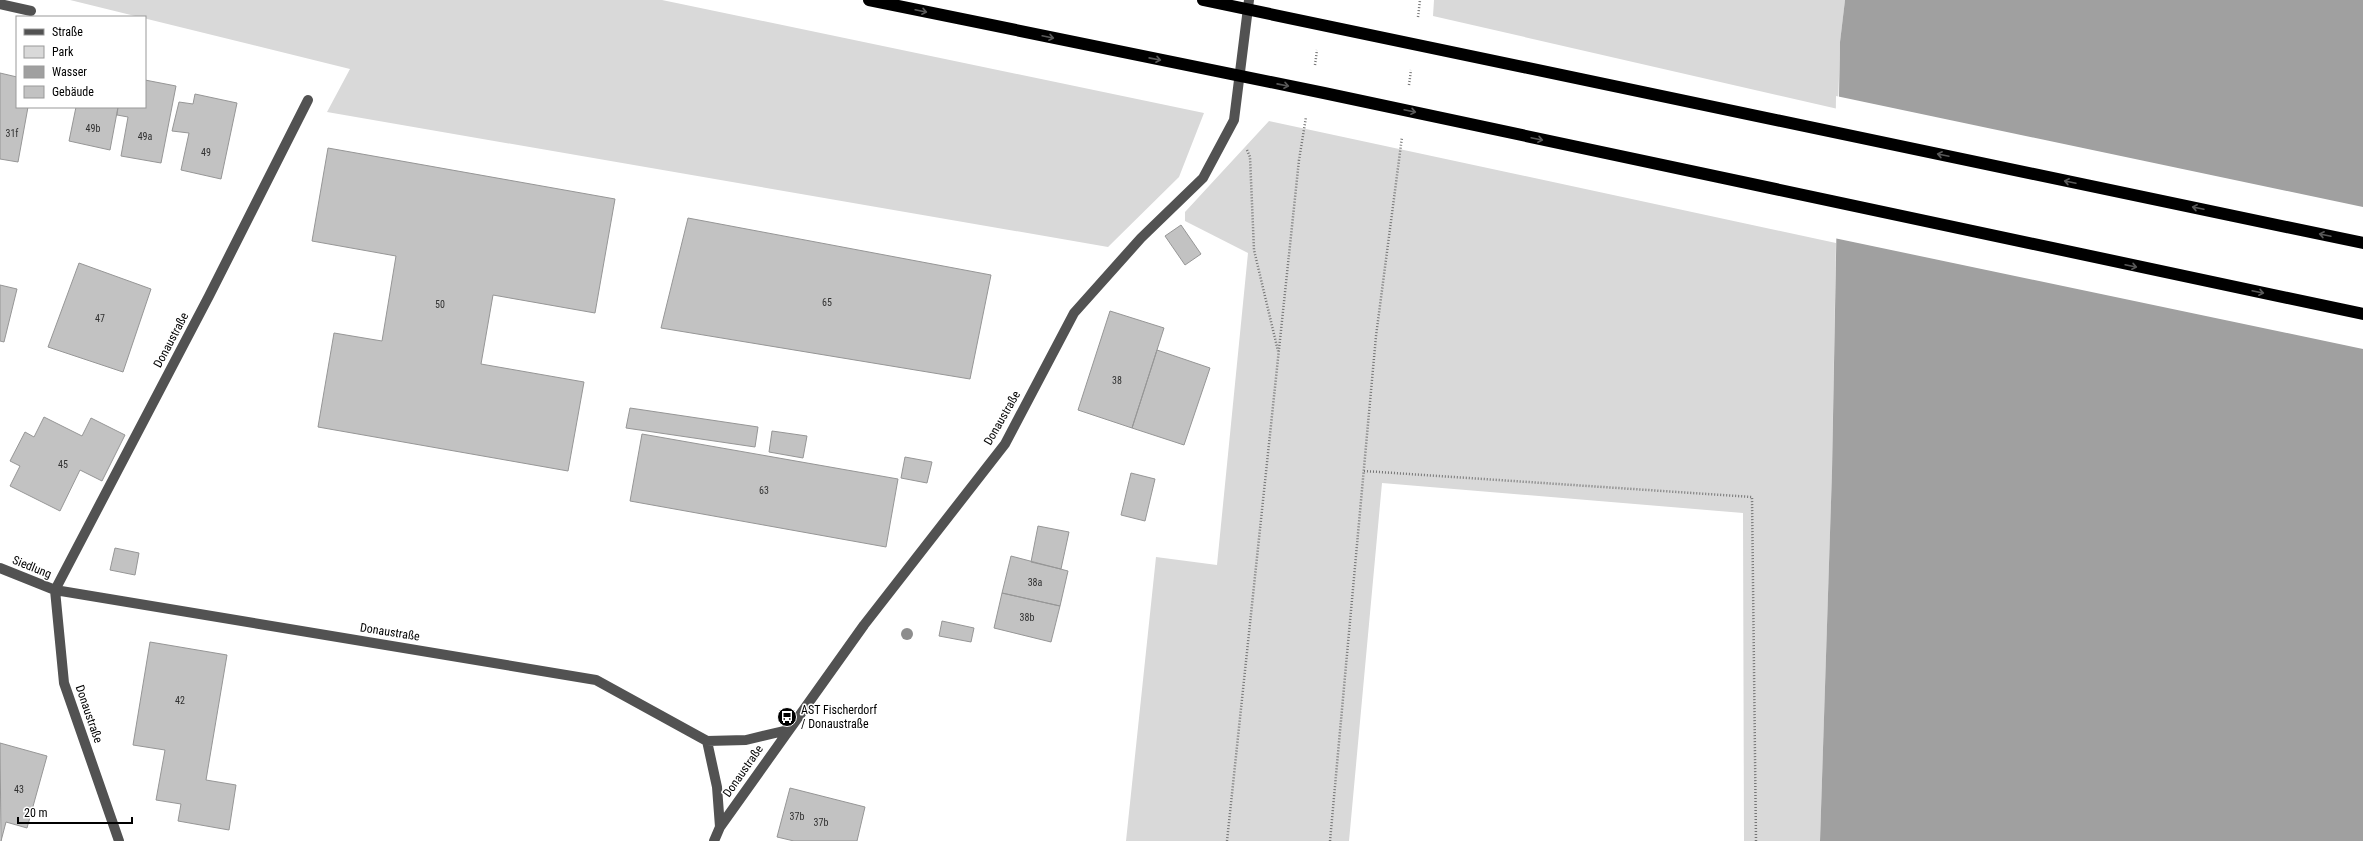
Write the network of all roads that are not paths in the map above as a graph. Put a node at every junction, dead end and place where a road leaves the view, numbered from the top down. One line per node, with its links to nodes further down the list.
1 (869, 0): 8 (highway, one-way to 8)
2 (1203, 0): 7 (highway, one-way to 2)
3 (1249, 0): 11 (street, Donaustraße)
4 (0, 4): 5 (street)
5 (31, 11)
6 (308, 100): 10 (street, Donaustraße)
7 (2363, 243)
8 (2363, 314)
9 (0, 568): 10 (street, Siedlung)
10 (55, 590): 12 (street, Donaustraße); 14 (street, Donaustraße)
11 (788, 730): 12 (street, Donaustraße); 13 (street, Donaustraße)
12 (707, 741): 13 (street, Donaustraße)
13 (720, 827): 15 (street, Donaustraße)
14 (120, 841)
15 (714, 841)

